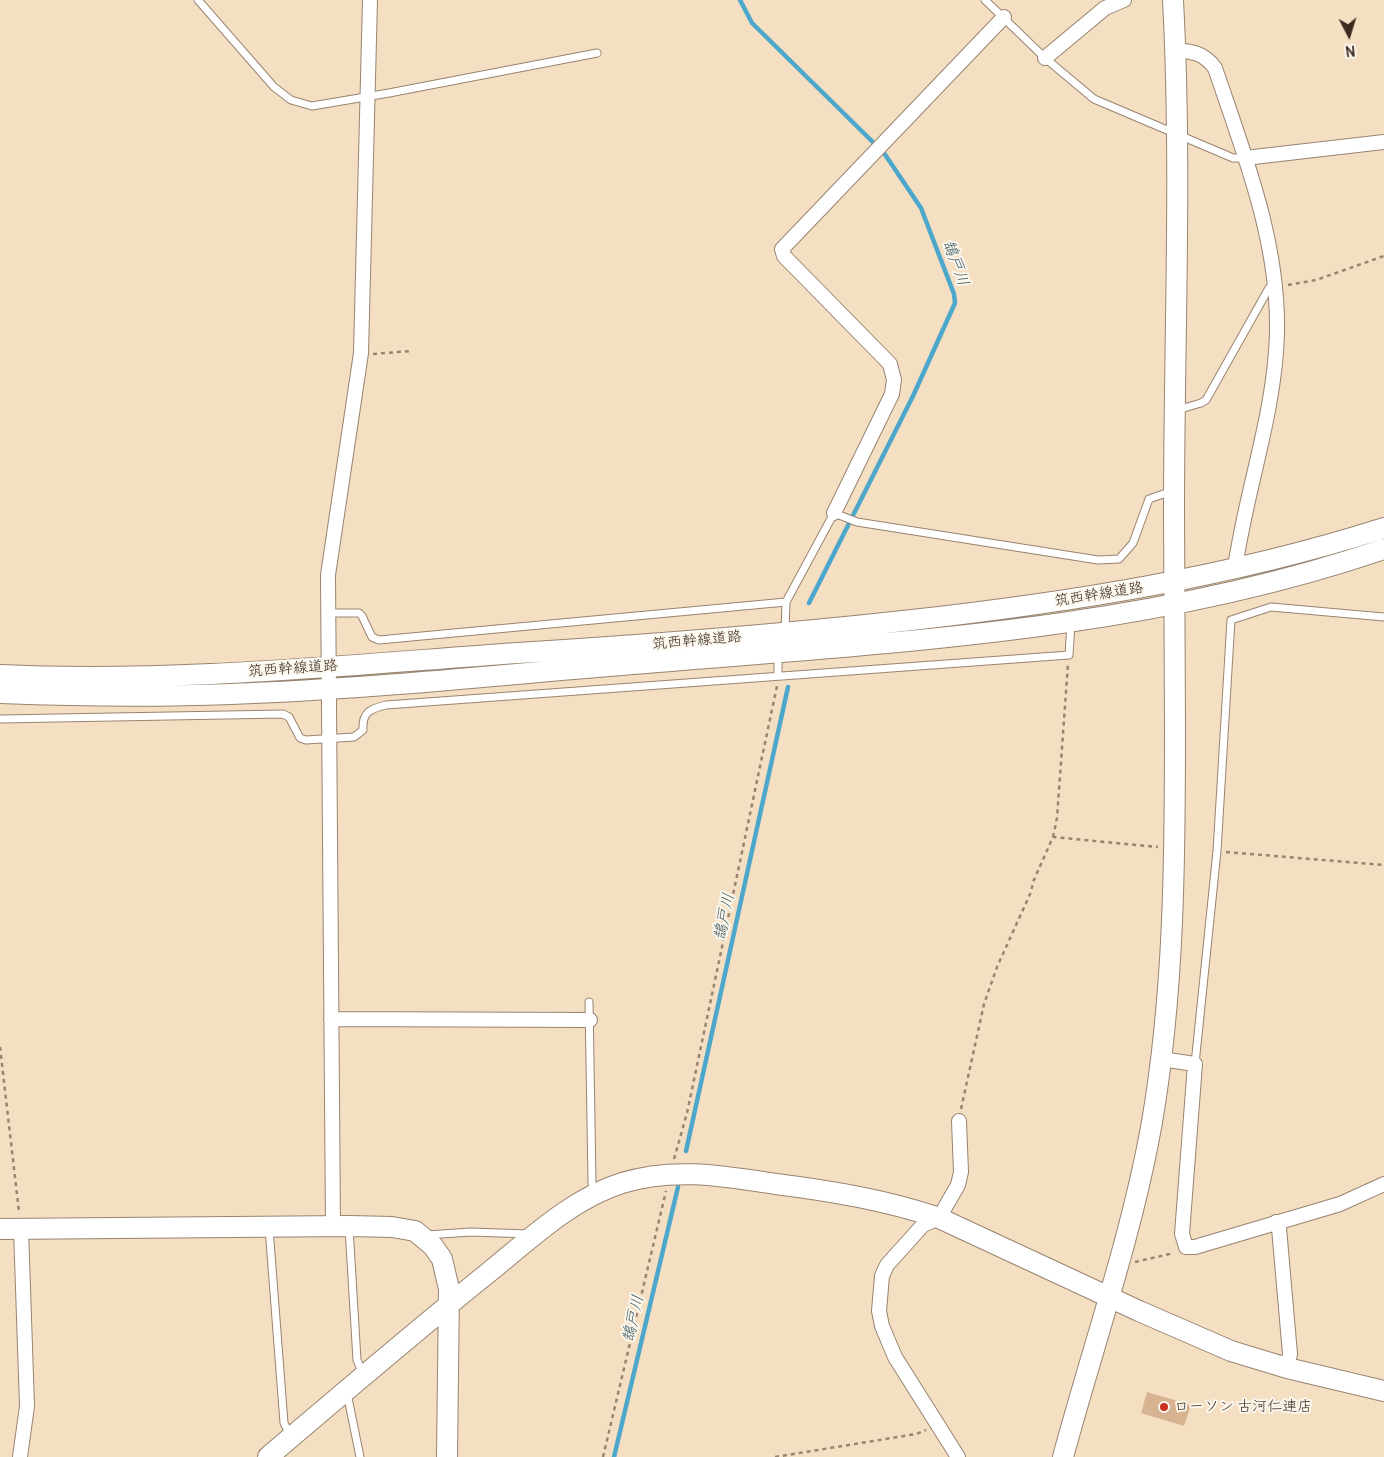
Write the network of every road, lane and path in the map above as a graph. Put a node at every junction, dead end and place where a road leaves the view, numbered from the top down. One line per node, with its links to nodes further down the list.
1 (198, 0): 10 (lane)
2 (370, 0): 10 (street)
3 (985, 0): 6 (lane)
4 (1124, 0): 9 (street)
5 (1173, 0): 7 (street)
6 (1004, 17): 9 (lane); 20 (street)
7 (1176, 50): 11 (street); 13 (street)
8 (597, 53): 10 (lane)
9 (1045, 58): 11 (lane)
10 (368, 97): 17 (street)
11 (1177, 134): 13 (lane); 18 (street)
12 (1384, 142): 13 (street)
13 (1245, 158): 15 (street)
14 (1384, 256): 15 (path)
15 (1276, 287): 18 (lane); 23 (street)
16 (411, 351): 17 (path)
17 (361, 353): 27 (street)
18 (1174, 410): 19 (street)
19 (1174, 490): 20 (lane); 24 (street)
20 (834, 513): 25 (lane)
21 (1384, 528): 23 (street, 筑西幹線道路)
22 (1384, 549): 26 (street, 筑西幹線道路)
23 (1235, 568): 24 (street, 筑西幹線道路)
24 (1175, 582): 26 (street); 30 (street, 筑西幹線道路)
25 (786, 602): 27 (lane); 30 (lane)
26 (1174, 605): 29 (street, 筑西幹線道路); 41 (street)
27 (328, 613): 33 (street)
28 (1384, 618): 42 (lane)
29 (1071, 622): 31 (street, 筑西幹線道路); 32 (lane)
30 (785, 634): 33 (street, 筑西幹線道路)
31 (778, 652): 35 (lane); 36 (street, 筑西幹線道路)
32 (1069, 655): 35 (lane); 40 (path)
33 (328, 666): 34 (street, 筑西幹線道路); 36 (street)
34 (0, 675)
35 (778, 675): 39 (lane); 51 (path)
36 (328, 688): 37 (street, 筑西幹線道路); 39 (street)
37 (0, 693)
38 (0, 718): 39 (lane)
39 (329, 739): 45 (street)
40 (1053, 837): 41 (path); 50 (path)
41 (1175, 848): 48 (street)
42 (1217, 851): 43 (path); 49 (lane)
43 (1384, 866)
44 (589, 1002): 46 (lane)
45 (331, 1019): 46 (street); 56 (street)
46 (590, 1020): 53 (lane)
47 (0, 1048): 59 (path)
48 (1161, 1059): 49 (street); 64 (street)
49 (1195, 1064): 62 (street)
50 (958, 1120): 54 (street)
51 (670, 1173): 53 (street); 54 (street); 76 (path)
52 (1384, 1184): 55 (street)
53 (595, 1194): 61 (street)
54 (938, 1218): 64 (street); 70 (street)
55 (1276, 1222): 62 (street); 66 (street)
56 (341, 1227): 57 (street); 60 (street); 67 (lane)
57 (269, 1228): 59 (street); 71 (lane)
58 (0, 1229): 59 (street)
59 (21, 1229): 72 (street)
60 (419, 1235): 61 (lane); 65 (street)
61 (534, 1235): 65 (street)
62 (1186, 1247): 63 (path)
63 (1135, 1262)
64 (1108, 1295): 66 (street); 79 (street)
65 (448, 1305): 67 (street); 75 (street)
66 (1287, 1368): 69 (street)
67 (364, 1376): 68 (street)
68 (347, 1390): 71 (street); 74 (lane)
69 (1384, 1391)
70 (938, 1425): 77 (path); 78 (street)
71 (291, 1438): 73 (street)
72 (20, 1457)
73 (268, 1457)
74 (360, 1457)
75 (447, 1457)
76 (604, 1457)
77 (775, 1457)
78 (958, 1457)
79 (1063, 1457)

